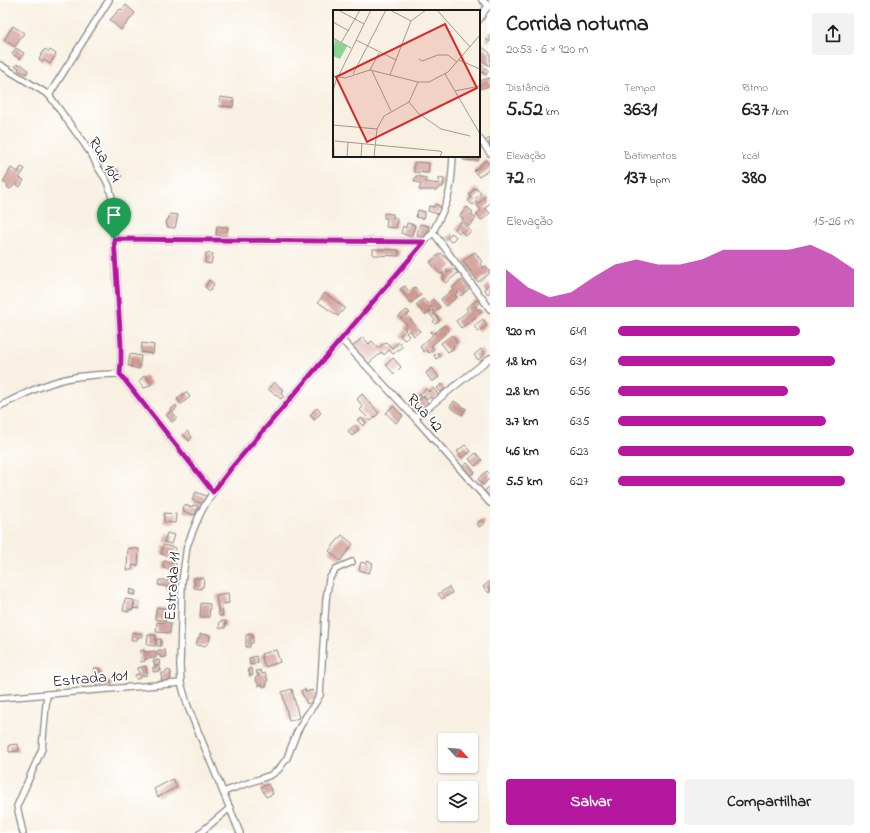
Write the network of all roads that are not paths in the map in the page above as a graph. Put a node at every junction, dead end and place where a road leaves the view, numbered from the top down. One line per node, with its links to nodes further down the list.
1 (108, 0): 7 (street)
2 (482, 0): 3 (street)
3 (488, 7): 4 (street); 5 (street)
4 (490, 15)
5 (480, 19)
6 (0, 65): 7 (street, Rua 104)
7 (49, 95): 12 (street, Rua 104)
8 (480, 139): 9 (street)
9 (490, 153)
10 (453, 157): 11 (street, Estrada 11)
11 (433, 232): 13 (street, Estrada 11); 14 (street)
12 (114, 239): 13 (street); 17 (street, Rua 104)
13 (424, 242): 15 (street, Estrada 11)
14 (490, 309)
15 (341, 339): 19 (street, Rua 42); 20 (street, Estrada 11)
16 (490, 358): 19 (street)
17 (120, 374): 18 (street); 20 (street)
18 (0, 406)
19 (415, 418): 21 (street, Rua 42)
20 (213, 492): 23 (street, Estrada 11)
21 (490, 503)
22 (352, 562): 26 (street)
23 (181, 683): 24 (street, Estrada 101); 26 (street, Estrada 11)
24 (48, 694): 25 (street, Estrada 101); 28 (street)
25 (0, 698)
26 (223, 792): 27 (street, Estrada 11)
27 (230, 808): 29 (street); 30 (street, Estrada 11)
28 (23, 833)
29 (200, 833)
30 (240, 833)

